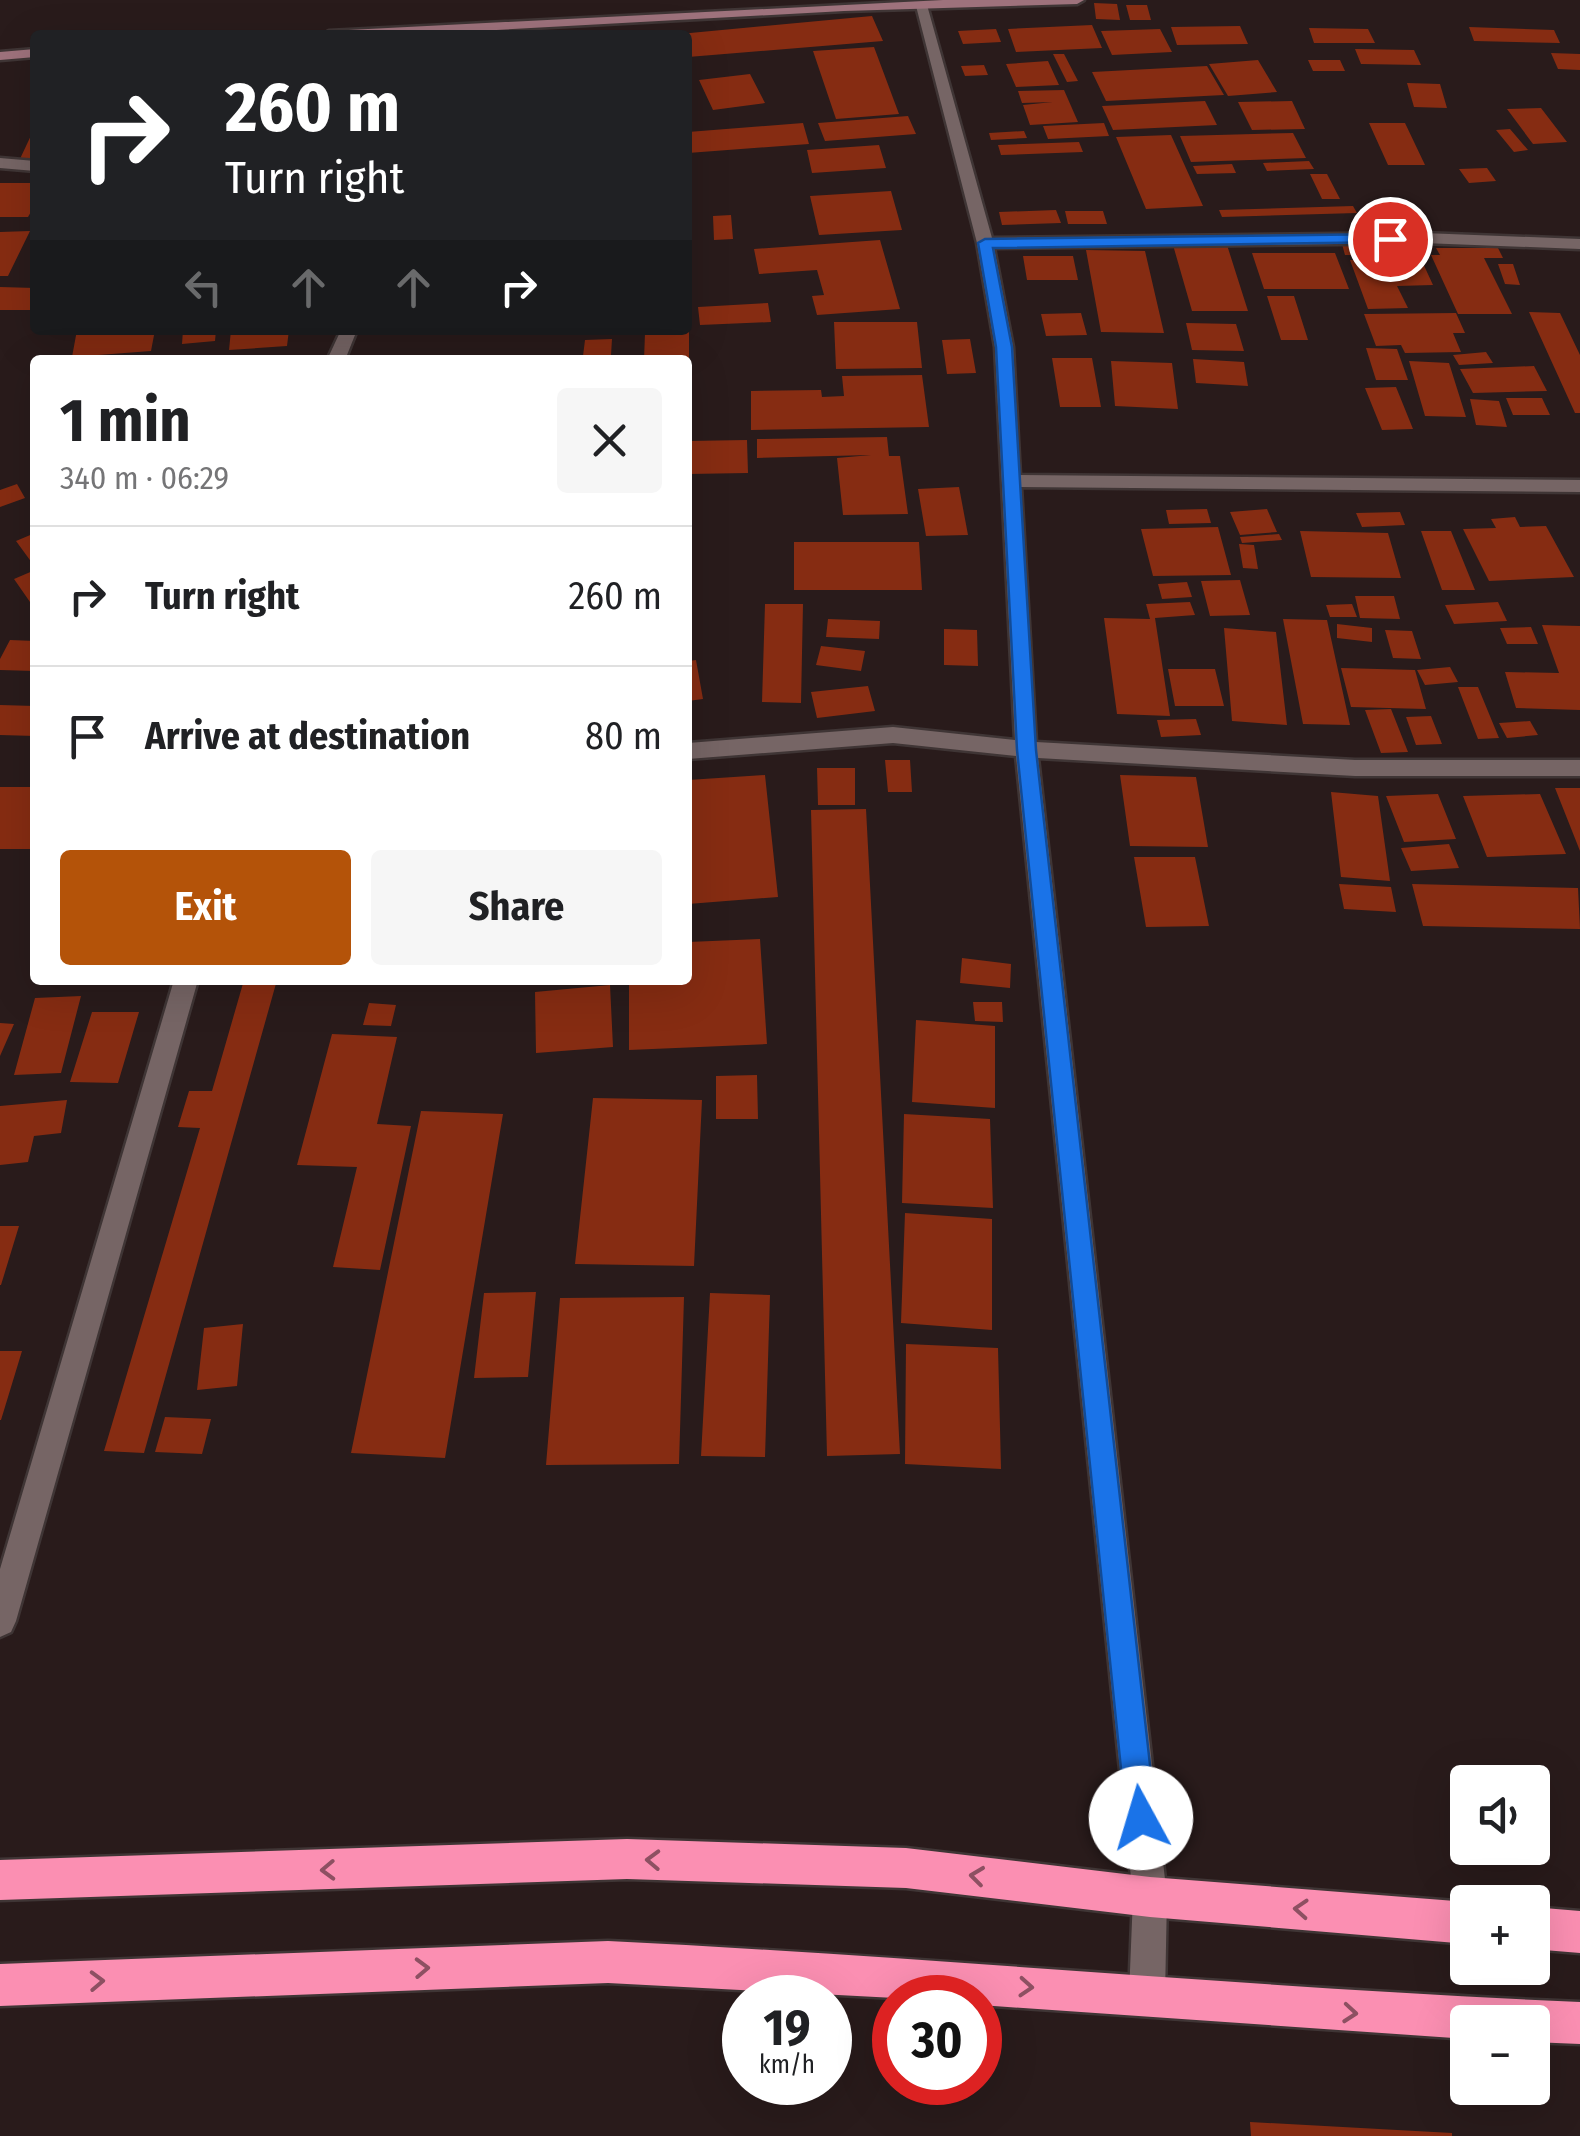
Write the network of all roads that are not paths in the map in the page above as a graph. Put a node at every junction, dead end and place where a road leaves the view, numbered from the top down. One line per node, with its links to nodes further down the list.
1 (1076, 0): 2 (street)
2 (920, 5): 3 (street); 8 (street)
3 (477, 30)
4 (30, 53): 5 (street)
5 (0, 56)
6 (0, 163): 7 (street)
7 (30, 166)
8 (985, 243): 9 (street); 10 (street)
9 (1580, 244)
10 (1012, 480): 11 (street); 12 (street)
11 (1580, 486)
12 (1026, 750): 13 (street); 14 (street); 18 (street)
13 (692, 751)
14 (1580, 768)
15 (185, 985): 16 (street)
16 (0, 1621)
17 (0, 1880): 18 (highway, one-way to 17)
18 (1150, 1897): 19 (highway, one-way to 18); 23 (street)
19 (1450, 1922)
20 (1550, 1930): 21 (highway)
21 (1580, 1932)
22 (0, 1985): 23 (highway, one-way to 23)
23 (1147, 1996): 24 (highway, one-way to 24)
24 (1580, 2023)

